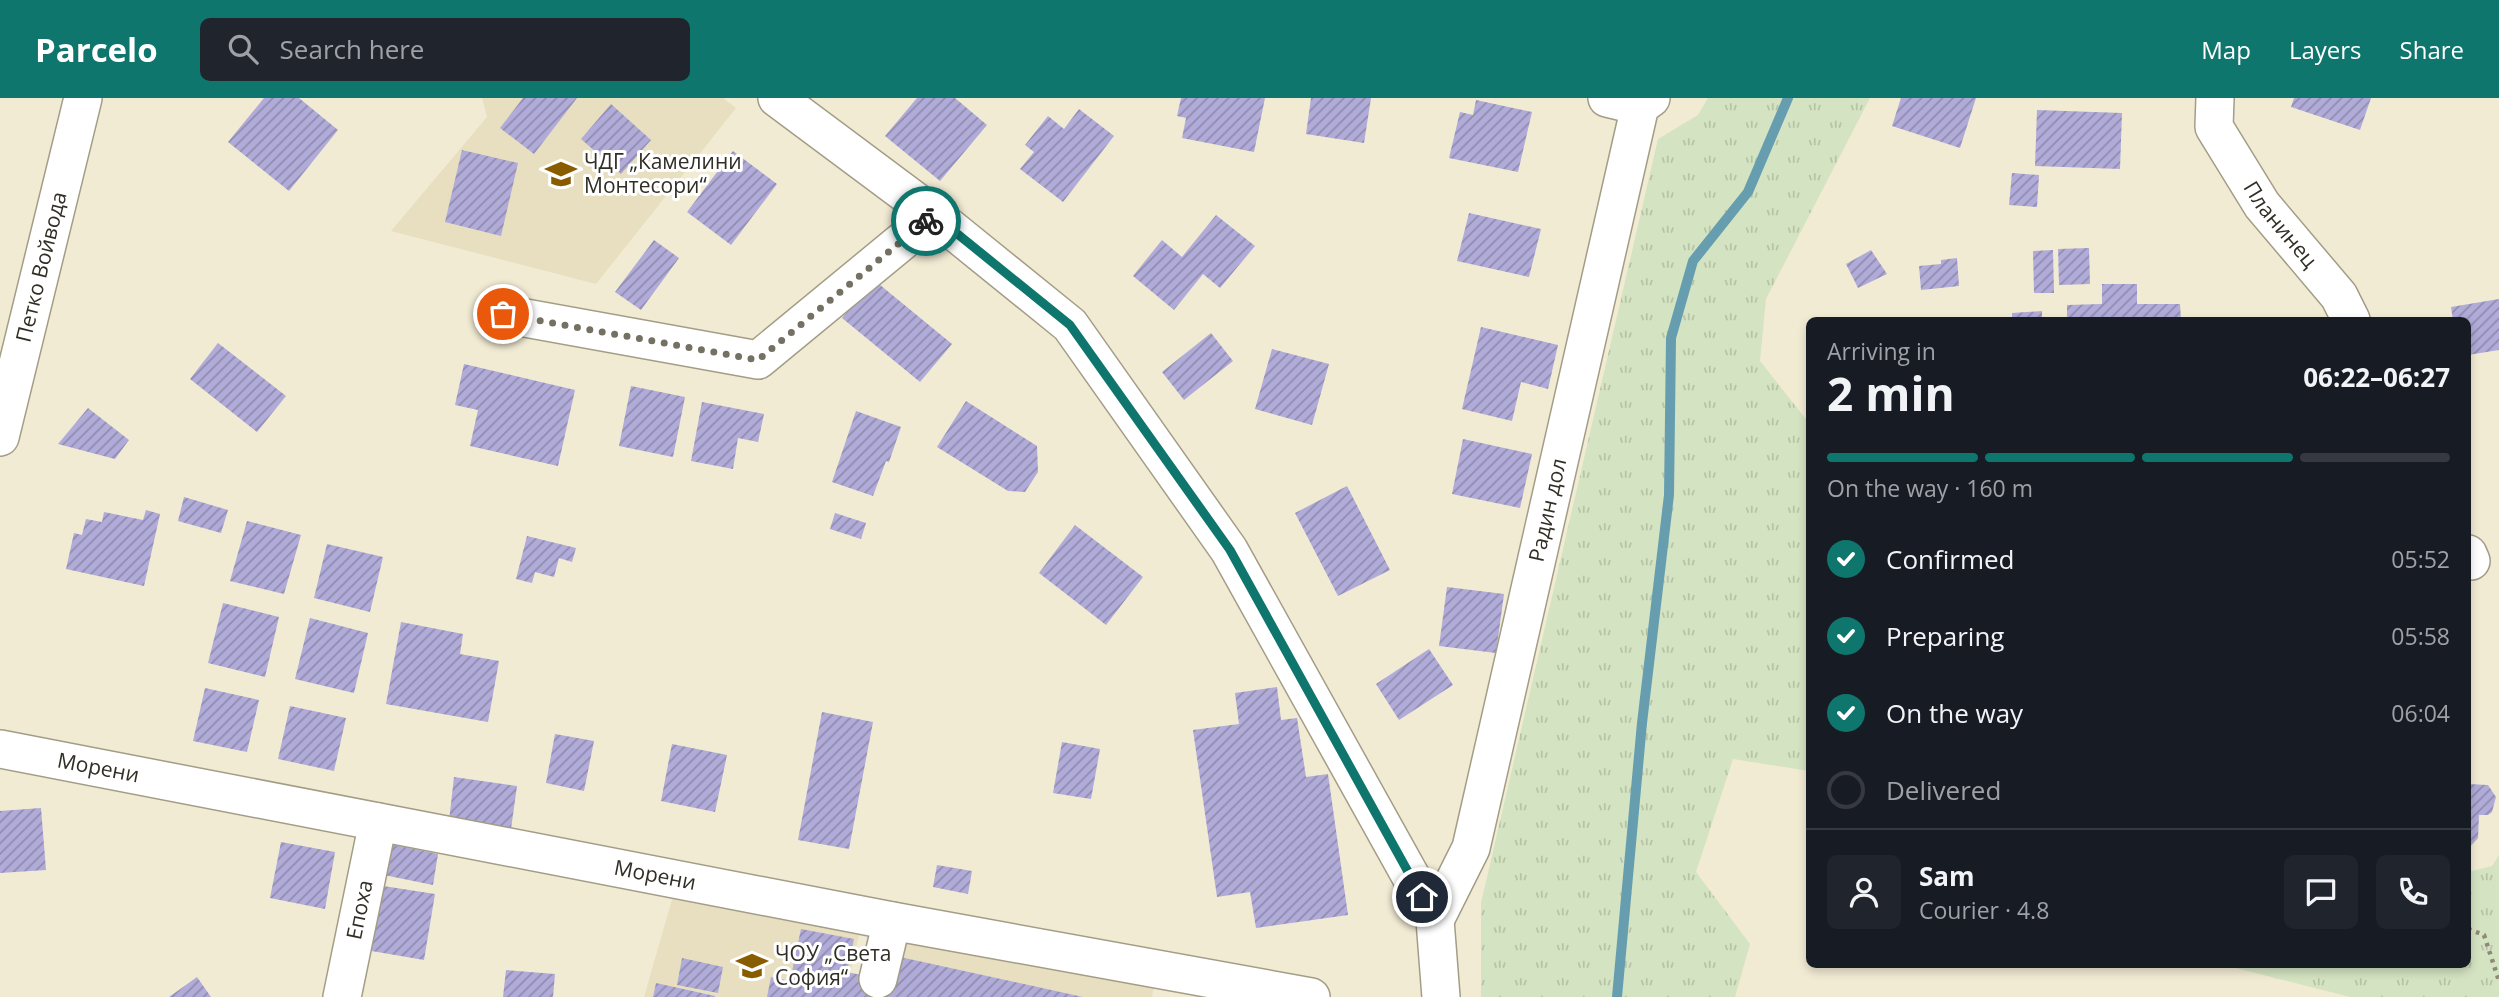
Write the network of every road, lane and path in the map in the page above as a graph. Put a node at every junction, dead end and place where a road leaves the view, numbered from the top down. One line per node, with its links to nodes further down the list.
1 (83, 98): 8 (street, Петко Войвода)
2 (1633, 101): 11 (street, Радин дол)
3 (794, 102): 5 (street)
4 (2215, 112): 7 (street, Планинец)
5 (934, 215): 6 (street); 11 (street)
6 (503, 314)
7 (2350, 317)
8 (0, 437)
9 (0, 749): 10 (street, Морени)
10 (378, 822): 12 (street, Морени); 16 (street, Епоха)
11 (1435, 920): 18 (street)
12 (892, 921): 14 (street); 17 (street, Морени)
13 (2471, 930): 15 (path)
14 (878, 979)
15 (2499, 981)
16 (342, 997)
17 (1311, 997)
18 (1441, 997)

